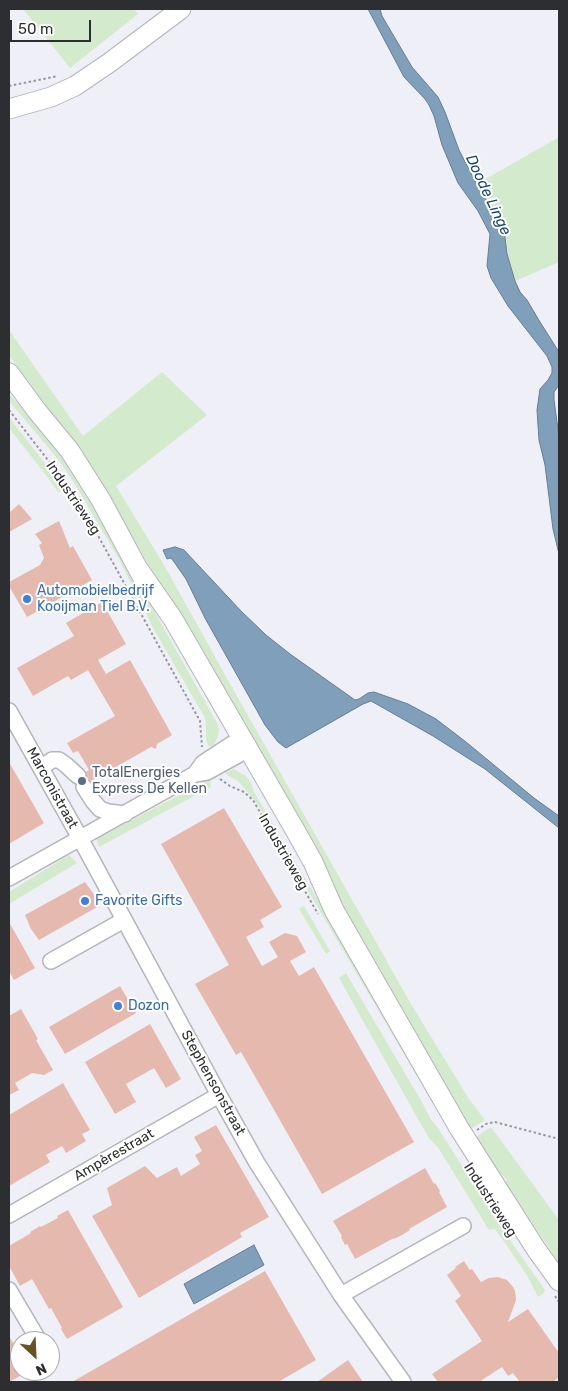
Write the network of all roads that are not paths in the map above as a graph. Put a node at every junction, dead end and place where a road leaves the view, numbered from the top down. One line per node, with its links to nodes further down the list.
1 (181, 9): 2 (main road)
2 (97, 71): 3 (main road); 4 (main road)
3 (9, 95)
4 (9, 109)
5 (9, 373): 7 (main road, Industrieweg)
6 (9, 383): 7 (main road, Industrieweg)
7 (37, 411): 9 (main road, Industrieweg)
8 (9, 711): 10 (street, Marconistraat)
9 (239, 748): 11 (street); 19 (main road, Industrieweg)
10 (41, 768): 11 (street); 12 (street, Marconistraat)
11 (125, 814): 12 (street)
12 (80, 838): 13 (street); 14 (street, Stephensonstraat)
13 (9, 878)
14 (124, 920): 15 (street); 16 (street, Stephensonstraat)
15 (51, 961)
16 (219, 1095): 17 (street, Ampèrestraat); 21 (street, Stephensonstraat)
17 (9, 1215)
18 (463, 1226): 21 (street)
19 (557, 1288)
20 (9, 1290): 22 (street)
21 (341, 1295): 23 (street, Stephensonstraat)
22 (33, 1331)
23 (403, 1382)

